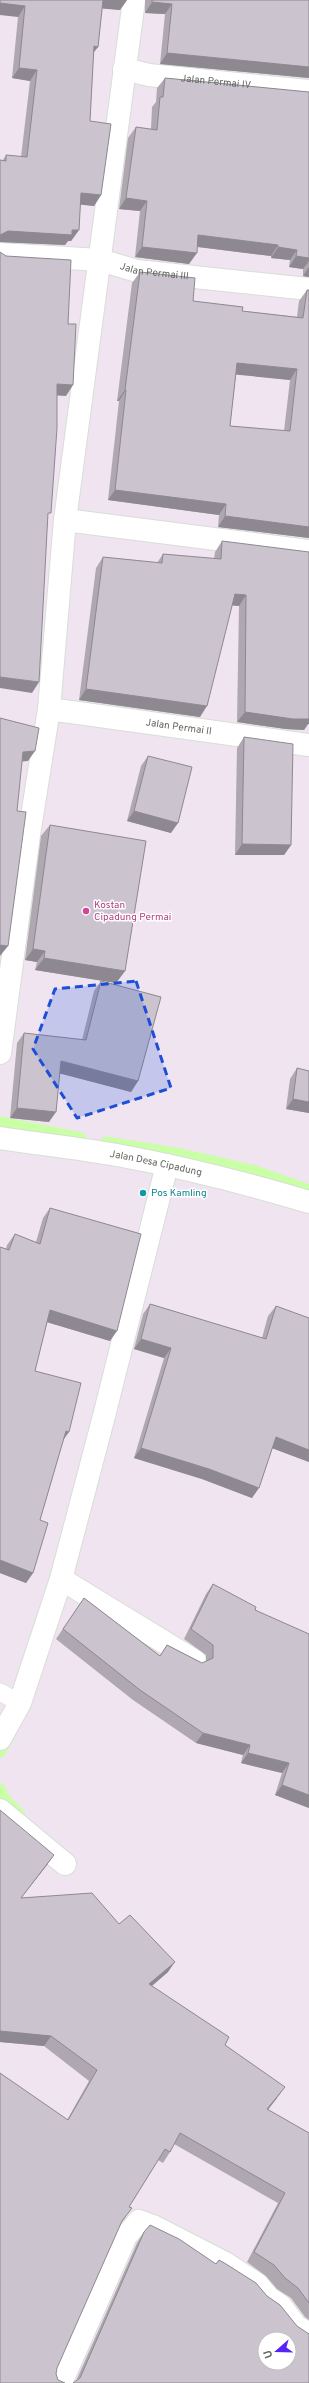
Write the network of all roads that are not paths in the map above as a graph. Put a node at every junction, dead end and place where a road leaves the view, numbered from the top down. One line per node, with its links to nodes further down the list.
1 (134, 0): 2 (street)
2 (124, 69): 3 (street, Jalan Permai IV); 5 (street)
3 (309, 91)
4 (0, 254): 5 (street, Jalan Permai III)
5 (100, 260): 6 (street, Jalan Permai III); 7 (street)
6 (309, 289)
7 (65, 520): 8 (street); 9 (street)
8 (309, 552)
9 (49, 709): 10 (street, Jalan Permai II); 11 (street)
10 (309, 745)
11 (0, 1053)
12 (0, 1138): 13 (street, Jalan Desa Cipadung)
13 (167, 1165): 14 (street, Jalan Desa Cipadung); 15 (street)
14 (309, 1202)
15 (61, 1579): 16 (street); 18 (street)
16 (195, 1661)
17 (0, 1692): 18 (lane)
18 (20, 1702): 19 (street)
19 (0, 1739)
20 (0, 1810): 21 (street)
21 (65, 1864)
22 (309, 2334): 23 (street)
23 (61, 2383)

